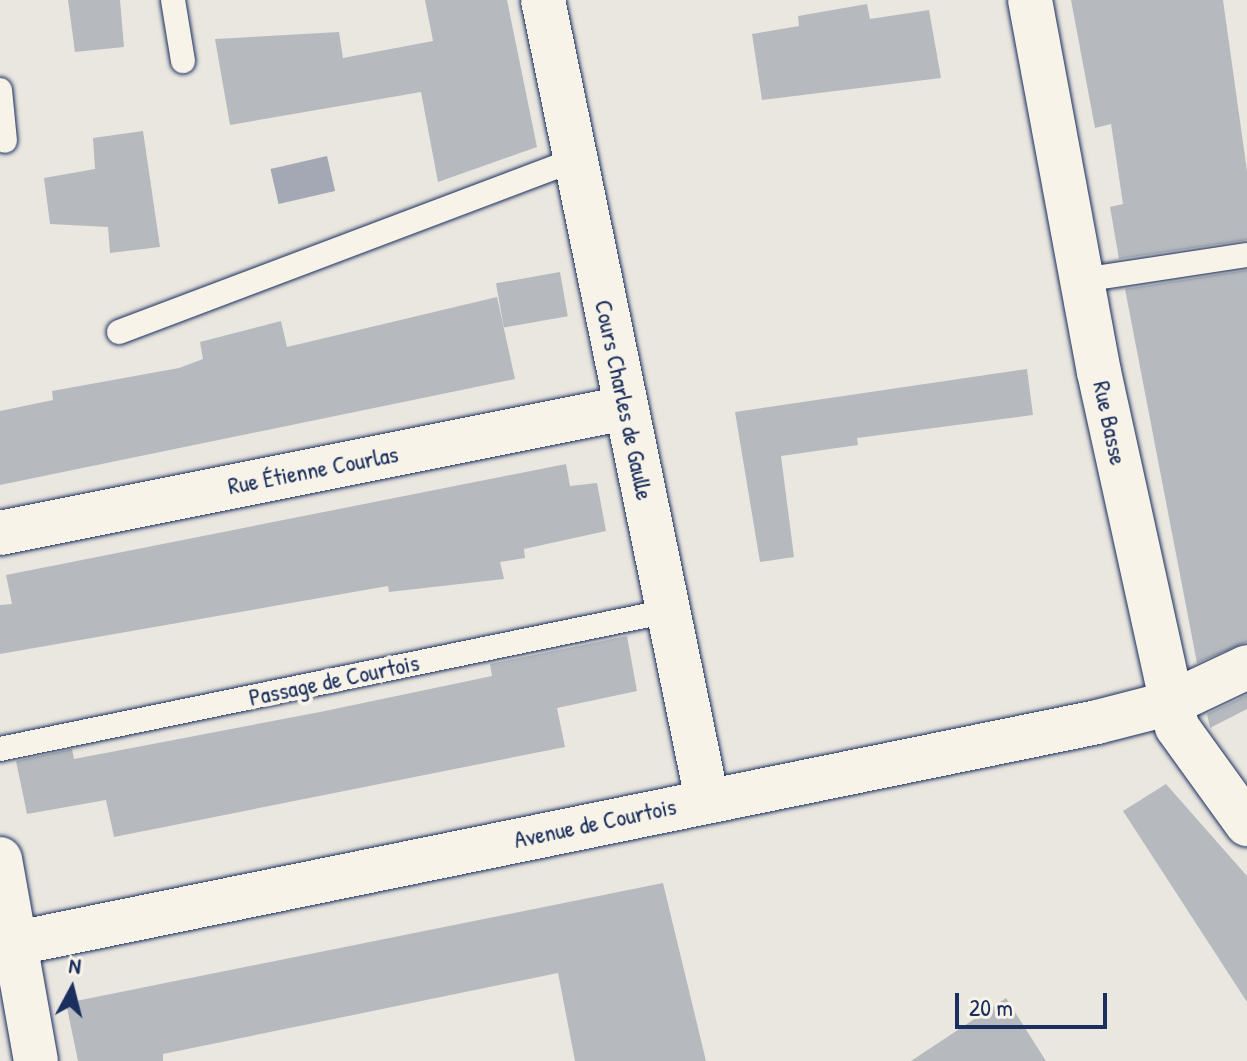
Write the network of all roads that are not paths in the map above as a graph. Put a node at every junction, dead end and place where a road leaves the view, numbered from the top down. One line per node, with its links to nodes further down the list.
1 (173, 0): 4 (lane)
2 (543, 0): 7 (street, Cours Charles de Gaulle)
3 (1030, 0): 9 (street, Rue Basse)
4 (183, 61)
5 (0, 90): 6 (lane)
6 (5, 141)
7 (575, 160): 10 (lane); 11 (street, Cours Charles de Gaulle)
8 (1247, 255): 9 (lane)
9 (1082, 280): 15 (street, Rue Basse)
10 (119, 332)
11 (625, 408): 12 (street, Rue Étienne Courlas); 13 (street, Cours Charles de Gaulle)
12 (0, 533)
13 (668, 611): 16 (lane, Passage de Courtois); 17 (street, Cours Charles de Gaulle)
14 (1247, 667): 15 (street, Avenue de Courtois)
15 (1171, 703): 17 (street, Avenue de Courtois); 18 (street, Rue Basse)
16 (0, 749)
17 (707, 800): 20 (street, Avenue de Courtois)
18 (1247, 824)
19 (0, 859): 20 (street)
20 (17, 943): 21 (street)
21 (36, 1061)

